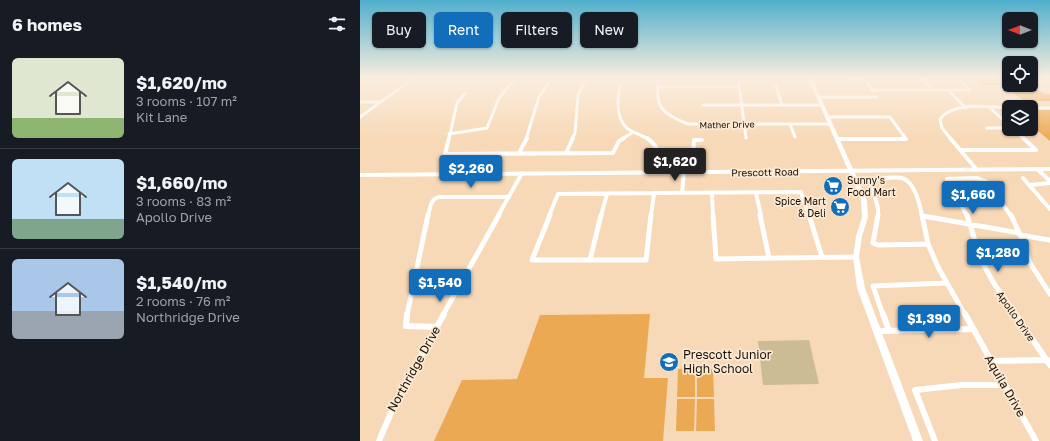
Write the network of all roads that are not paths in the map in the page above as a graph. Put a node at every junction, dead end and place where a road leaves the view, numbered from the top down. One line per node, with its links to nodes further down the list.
1 (385, 99): 13 (main road)
2 (460, 99): 32 (street)
3 (499, 99): 32 (street)
4 (539, 99): 39 (street)
5 (578, 99): 40 (street)
6 (618, 99): 31 (street)
7 (658, 99): 28 (street, Mather Drive)
8 (740, 99): 15 (street)
9 (780, 99): 16 (street)
10 (819, 99): 17 (street)
11 (957, 99): 18 (street)
12 (360, 102): 13 (street)
13 (380, 102): 23 (main road)
14 (703, 105): 15 (street)
15 (741, 105): 16 (street); 28 (street)
16 (782, 105): 17 (street)
17 (822, 105): 24 (street)
18 (966, 108): 19 (street); 38 (street)
19 (990, 108): 20 (street); 25 (street)
20 (1002, 108)
21 (1038, 108): 22 (street)
22 (1050, 108)
23 (360, 117)
24 (828, 117): 27 (street); 36 (street)
25 (1002, 119)
26 (790, 124): 27 (street, Mather Drive); 28 (street, Mather Drive); 34 (street)
27 (831, 124): 36 (street)
28 (743, 125): 35 (street)
29 (1002, 127): 30 (street)
30 (987, 128)
31 (633, 132): 40 (street); 45 (street)
32 (450, 134): 39 (street)
33 (1021, 136): 38 (street)
34 (795, 137)
35 (746, 138)
36 (838, 139): 44 (street)
37 (702, 140): 47 (street)
38 (960, 150): 43 (street)
39 (519, 153): 40 (street)
40 (566, 153)
41 (1036, 169): 42 (main road, Prescott Road); 43 (main road, Prescott Road); 51 (street)
42 (1050, 169)
43 (977, 170): 44 (main road, Prescott Road)
44 (852, 171): 47 (main road, Prescott Road); 66 (street)
45 (658, 172): 46 (main road, Prescott Road); 48 (main road, Prescott Road)
46 (684, 172): 47 (main road, Prescott Road); 54 (street)
47 (692, 172)
48 (522, 173): 49 (main road, Prescott Road); 58 (street, Northridge Drive)
49 (360, 174)
50 (1023, 178): 52 (street)
51 (1050, 182): 52 (street)
52 (1031, 185): 59 (street)
53 (654, 193): 54 (street); 57 (street); 68 (street)
54 (682, 193): 55 (street)
55 (712, 193): 56 (street); 67 (street)
56 (756, 193): 65 (street); 67 (street)
57 (607, 194): 68 (street); 68 (street)
58 (509, 197): 71 (street, Northridge Drive); 71 (street)
59 (1050, 209)
60 (923, 216): 61 (street); 64 (street, Aquila Drive); 64 (street, Aquila Drive)
61 (971, 224): 62 (street); 62 (street, Apollo Drive); 76 (street, Apollo Drive)
62 (1020, 234): 63 (street); 70 (street)
63 (1050, 240)
64 (928, 244): 69 (street, Aquila Drive)
65 (822, 257): 66 (street); 67 (street)
66 (856, 257): 73 (street)
67 (768, 258)
68 (590, 260)
69 (946, 283): 72 (street, Aquila Drive); 74 (street)
70 (1050, 294)
71 (437, 327): 78 (street, Northridge Drive)
72 (972, 329): 74 (street); 75 (street, Aquila Drive)
73 (877, 331): 74 (street); 79 (street)
74 (888, 331)
75 (992, 361): 76 (street); 77 (street, Aquila Drive)
76 (1049, 361)
77 (1004, 385): 80 (street); 81 (street, Aquila Drive)
78 (379, 441)
79 (918, 441)
80 (935, 441)
81 (1036, 441)

